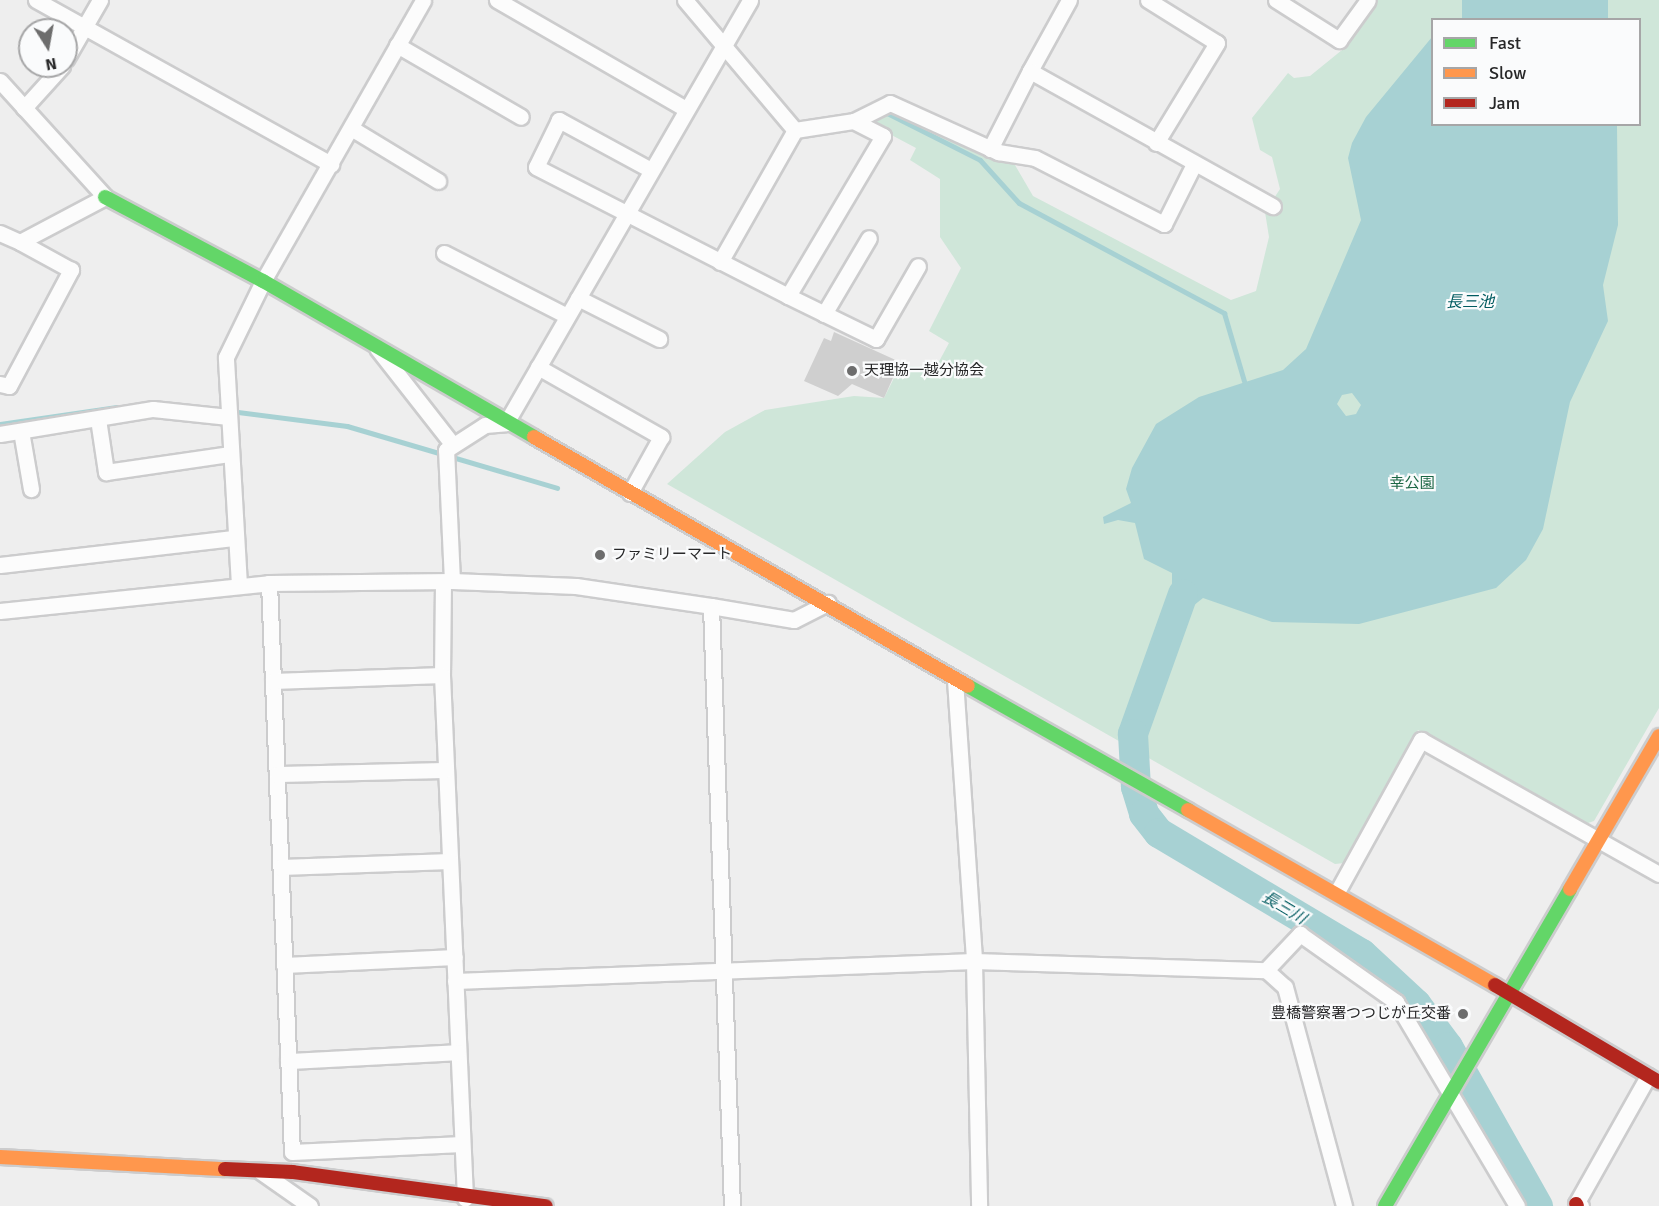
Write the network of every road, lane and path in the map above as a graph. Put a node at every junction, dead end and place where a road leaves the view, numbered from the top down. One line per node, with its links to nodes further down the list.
1 (36, 0): 11 (street)
2 (100, 0): 11 (street)
3 (423, 0): 13 (street)
4 (497, 0): 19 (street)
5 (685, 0): 14 (street)
6 (750, 0): 14 (street)
7 (1069, 0): 15 (street)
8 (1148, 0): 24 (street)
9 (1276, 0): 10 (street)
10 (1368, 0)
11 (84, 28): 12 (street); 26 (street)
12 (78, 38)
13 (397, 45): 20 (street); 22 (street)
14 (723, 47): 19 (street); 23 (street)
15 (1030, 71): 24 (street); 25 (street)
16 (51, 78): 18 (street)
17 (0, 81): 18 (street)
18 (24, 108): 30 (street)
19 (686, 109): 28 (street)
20 (521, 117)
21 (854, 121): 23 (street); 25 (street); 40 (street)
22 (351, 128): 26 (street); 29 (street)
23 (795, 130): 37 (street)
24 (1156, 143): 27 (street)
25 (990, 149): 27 (street)
26 (331, 164): 39 (street)
27 (1193, 166): 31 (street)
28 (651, 170): 32 (street); 32 (street)
29 (438, 181)
30 (105, 197): 35 (street); 39 (street)
31 (1273, 206)
32 (626, 215): 37 (street); 41 (street)
33 (0, 233): 35 (street)
34 (869, 238): 42 (street)
35 (20, 242): 47 (street)
36 (444, 253): 43 (street)
37 (720, 262): 40 (street)
38 (918, 266): 42 (street)
39 (263, 281): 45 (street); 48 (street)
40 (788, 296): 42 (street)
41 (578, 298): 43 (street); 44 (street)
42 (824, 314)
43 (567, 316): 46 (street)
44 (659, 339)
45 (377, 348): 50 (street); 53 (street)
46 (538, 367): 50 (street); 56 (street)
47 (0, 384)
48 (229, 417): 49 (street); 54 (street)
49 (98, 418): 51 (street); 54 (street)
50 (506, 423): 53 (street); 56 (street)
51 (21, 431): 52 (street); 55 (street)
52 (0, 434)
53 (453, 445): 59 (street)
54 (229, 454): 57 (street)
55 (31, 489)
56 (630, 492): 62 (street)
57 (235, 538): 58 (street); 61 (street)
58 (0, 565)
59 (448, 582): 60 (street); 63 (street); 65 (street)
60 (269, 583): 61 (street); 67 (street)
61 (239, 585): 64 (street)
62 (828, 603): 63 (street); 66 (street)
63 (711, 606): 79 (street)
64 (0, 611)
65 (442, 675): 67 (street); 69 (street)
66 (956, 680): 75 (street); 77 (street)
67 (273, 681): 70 (street)
68 (1659, 736): 71 (street)
69 (446, 771): 70 (street); 72 (street)
70 (277, 774): 73 (street)
71 (1598, 841): 74 (street); 75 (street); 82 (street)
72 (450, 861): 73 (street); 76 (street)
73 (280, 867): 78 (street)
74 (1659, 874)
75 (1337, 892): 82 (street)
76 (455, 957): 78 (street); 81 (street)
77 (974, 961): 79 (street); 80 (street); 95 (street)
78 (284, 965): 84 (street)
79 (724, 969): 81 (street); 94 (street)
80 (1266, 970): 86 (street); 96 (street)
81 (455, 981): 83 (street)
82 (1509, 993): 85 (street); 86 (street)
83 (458, 1052): 84 (street); 87 (street)
84 (288, 1061): 87 (street)
85 (1654, 1079): 91 (street)
86 (1452, 1090): 97 (street); 98 (street)
87 (462, 1144): 90 (street)
88 (0, 1157): 89 (street)
89 (260, 1171): 90 (street); 92 (street)
90 (465, 1198): 93 (street)
91 (1578, 1205)
92 (310, 1206)
93 (546, 1206)
94 (732, 1206)
95 (980, 1206)
96 (1344, 1206)
97 (1385, 1206)
98 (1517, 1206)

